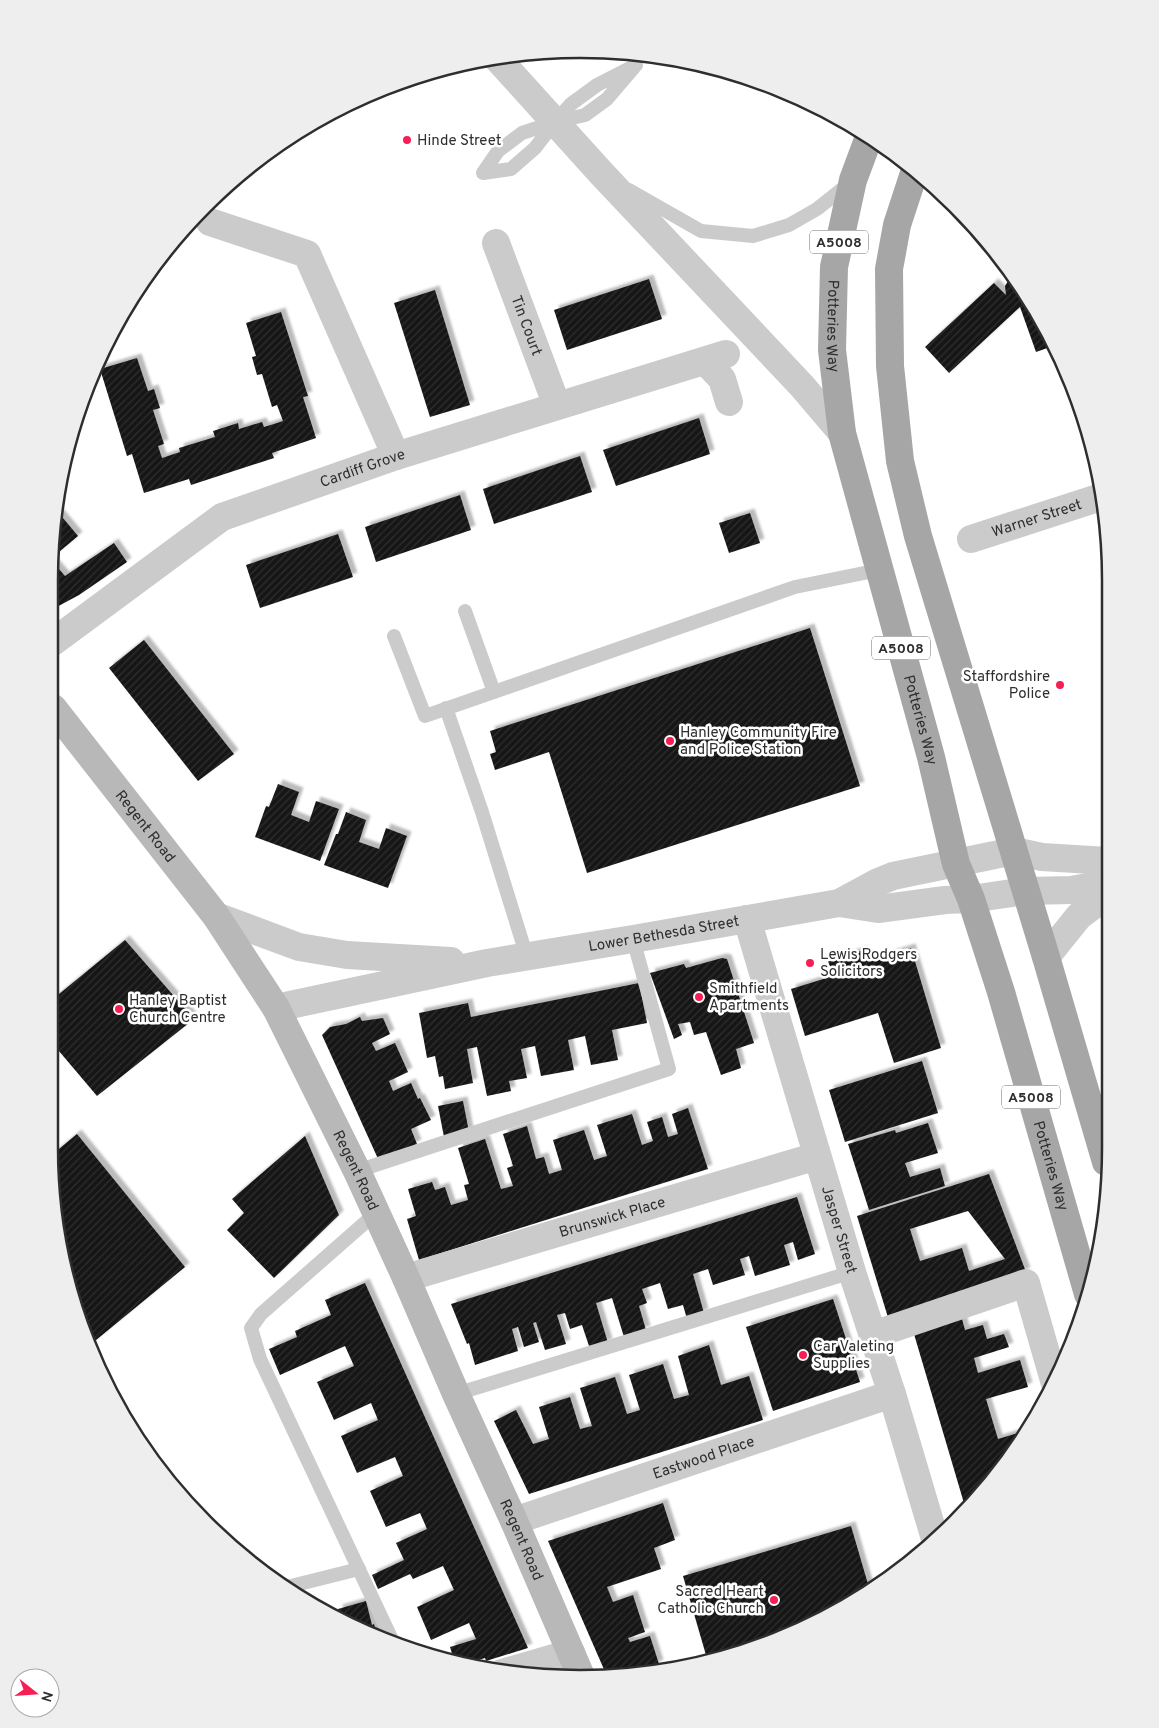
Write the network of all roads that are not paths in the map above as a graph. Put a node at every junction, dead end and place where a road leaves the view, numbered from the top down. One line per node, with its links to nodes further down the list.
1 (502, 64): 2 (street)
2 (555, 122): 2 (lane); 2 (lane); 4 (street)
3 (867, 143): 6 (main road, Potteries Way / A5008)
4 (602, 174): 6 (lane); 11 (street)
5 (913, 178): 22 (main road, A5008)
6 (853, 180): 11 (main road, Potteries Way / A5008)
7 (210, 222): 12 (street)
8 (496, 243): 10 (street, Tin Court)
9 (729, 402): 10 (street, Cardiff Grove)
10 (557, 406): 12 (street, Cardiff Grove)
11 (842, 433): 15 (main road, Potteries Way / A5008)
12 (396, 456): 18 (street, Cardiff Grove)
13 (1095, 499): 14 (street, Warner Street)
14 (971, 539)
15 (879, 570): 19 (lane); 24 (main road, Potteries Way / A5008)
16 (465, 611): 19 (lane)
17 (394, 636): 20 (lane)
18 (58, 638)
19 (494, 692): 20 (lane)
20 (446, 708): 34 (lane)
21 (58, 714): 30 (street, Regent Road)
22 (1014, 851): 23 (street); 24 (street, Lower Bethesda Street); 26 (main road, A5008)
23 (1102, 861)
24 (956, 864): 27 (main road, Potteries Way / A5008); 29 (street, Lower Bethesda Street)
25 (1102, 882): 26 (street, Lower Bethesda Street)
26 (1025, 891): 27 (street, Lower Bethesda Street); 33 (main road, A5008)
27 (971, 899): 29 (street, Lower Bethesda Street); 43 (main road, Potteries Way / A5008)
28 (1102, 899): 33 (street)
29 (839, 903): 31 (street, Lower Bethesda Street)
30 (216, 916): 35 (street, Lower Bethesda Street); 36 (street, Regent Road)
31 (747, 919): 32 (street, Lower Bethesda Street); 38 (street, Jasper Street)
32 (633, 939): 34 (street, Lower Bethesda Street); 39 (lane)
33 (1046, 956): 37 (main road, A5008)
34 (528, 957): 35 (street, Lower Bethesda Street)
35 (487, 963): 36 (street, Lower Bethesda Street)
36 (276, 1008): 39 (street, Regent Road)
37 (1102, 1148)
38 (817, 1156): 41 (street, Jasper Street); 42 (street, Brunswick Place)
39 (357, 1171): 40 (street, Regent Road)
40 (376, 1214): 42 (street, Regent Road); 50 (lane)
41 (852, 1272): 44 (street, Jasper Street); 46 (lane)
42 (406, 1278): 46 (street, Regent Road)
43 (1084, 1282)
44 (873, 1335): 45 (street); 47 (street, Jasper Street)
45 (1051, 1371)
46 (456, 1394): 48 (street, Regent Road)
47 (892, 1394): 48 (street, Eastwood Place); 49 (street, Jasper Street)
48 (514, 1520): 53 (street, Regent Road)
49 (933, 1533)
50 (359, 1569): 51 (lane); 52 (lane)
51 (293, 1585)
52 (390, 1635)
53 (576, 1664): 54 (street)
54 (537, 1668)

